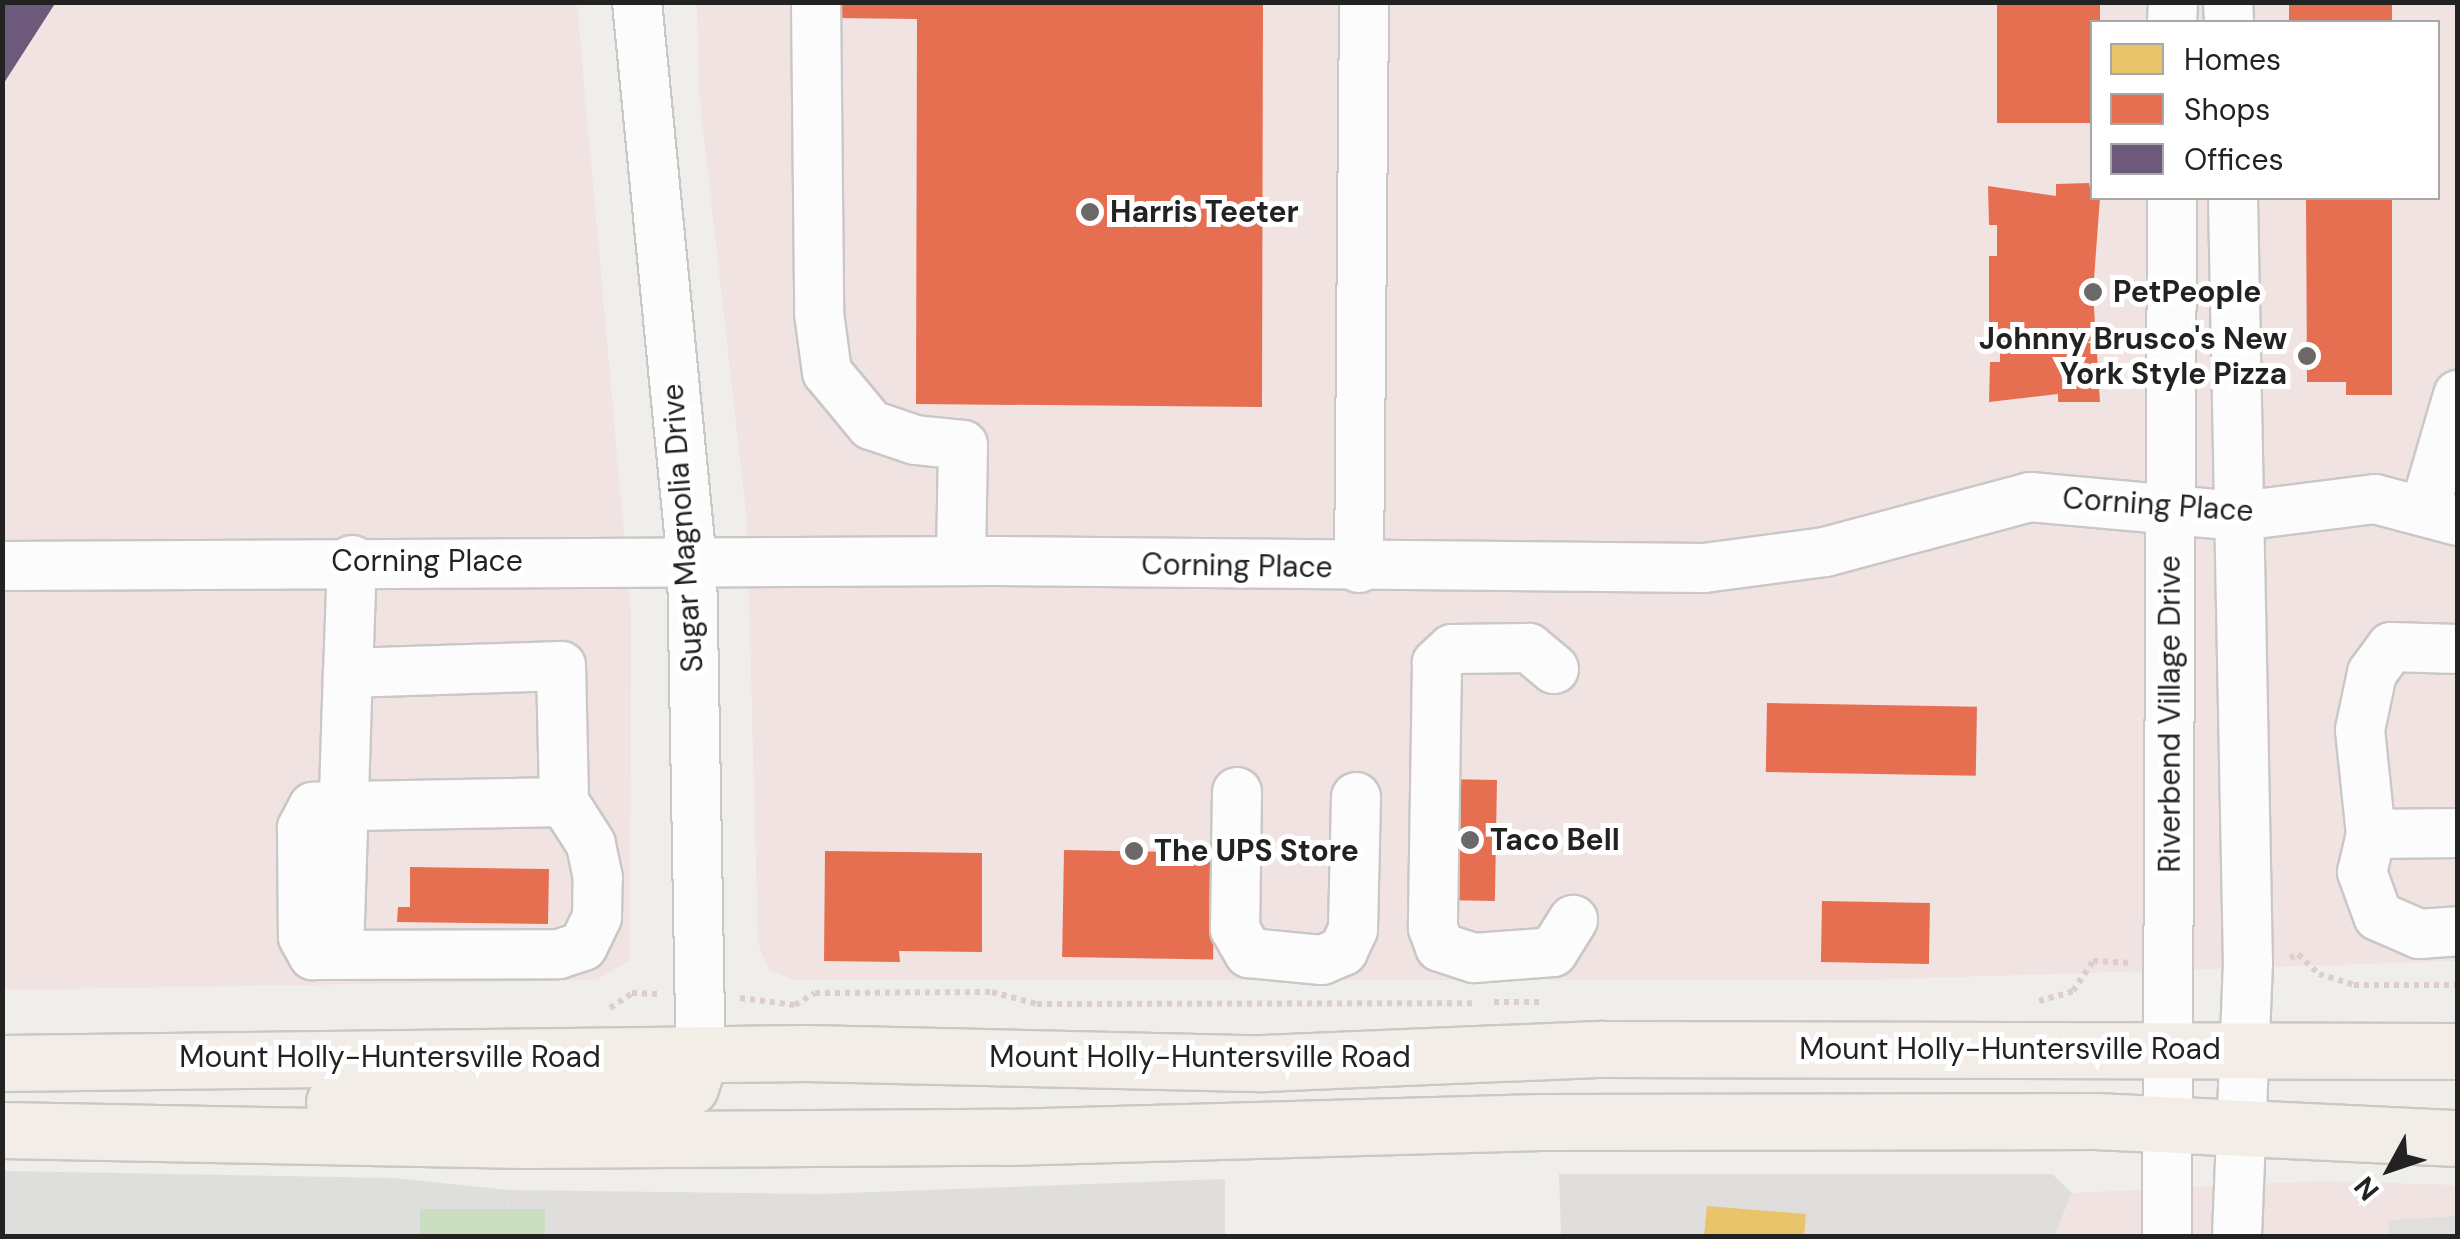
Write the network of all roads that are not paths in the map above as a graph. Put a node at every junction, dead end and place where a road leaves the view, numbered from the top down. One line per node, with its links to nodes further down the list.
1 (637, 2): 12 (street, Sugar Magnolia Drive)
2 (816, 2): 11 (street)
3 (1364, 2): 14 (street)
4 (2172, 200): 7 (street, Riverbend Village Drive)
5 (2233, 200): 9 (street)
6 (2458, 395): 8 (street)
7 (2170, 511): 9 (street, Corning Place); 14 (street, Corning Place); 27 (street, Riverbend Village Drive)
8 (2442, 514): 9 (street, Corning Place)
9 (2240, 516): 26 (street)
10 (352, 560): 12 (street, Corning Place); 13 (street, Corning Place); 17 (street)
11 (961, 561): 12 (street, Corning Place); 14 (street, Corning Place)
12 (692, 563): 29 (street, Sugar Magnolia Drive)
13 (2, 566)
14 (1359, 568)
15 (2458, 648): 23 (street)
16 (1554, 669): 24 (street)
17 (348, 673): 20 (street); 21 (street)
18 (1237, 792): 19 (street)
19 (1356, 797)
20 (564, 802): 21 (street); 21 (street)
21 (339, 806)
22 (2458, 833): 23 (street)
23 (2371, 834): 25 (street)
24 (1573, 920)
25 (2458, 932)
26 (2242, 1049): 27 (main road, Mount Holly-Huntersville Road); 28 (main road, Mount Holly-Huntersville Road); 32 (street)
27 (2168, 1051): 29 (main road, Mount Holly-Huntersville Road); 31 (street, Riverbend Village Drive)
28 (2458, 1051)
29 (701, 1055): 30 (main road, Mount Holly-Huntersville Road); 34 (main road)
30 (2, 1062)
31 (2168, 1124): 32 (main road); 34 (main road); 36 (street, Riverbend Village Drive)
32 (2241, 1128): 35 (main road); 37 (street)
33 (2, 1130): 34 (main road)
34 (234, 1134)
35 (2458, 1138)
36 (2167, 1236)
37 (2237, 1236)

